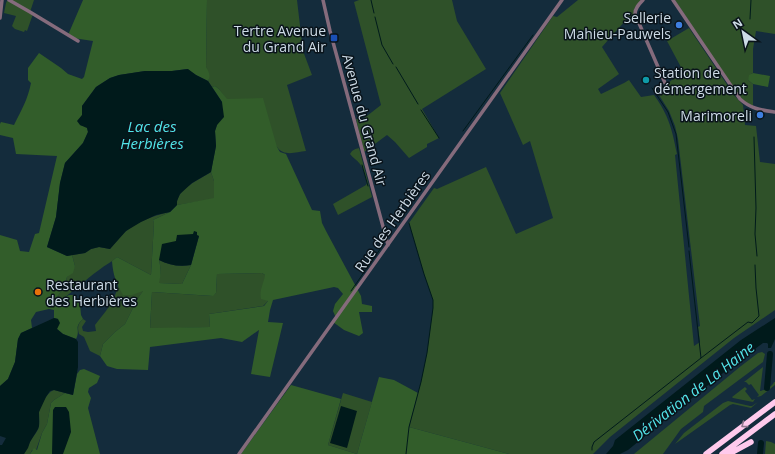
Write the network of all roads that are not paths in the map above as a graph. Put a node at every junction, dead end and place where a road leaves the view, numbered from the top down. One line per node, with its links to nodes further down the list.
1 (2, 0): 7 (street)
2 (9, 0): 8 (street)
3 (323, 0): 11 (street, Avenue du Grand Air)
4 (562, 0): 11 (street, Rue des Herbières)
5 (643, 0): 9 (street)
6 (673, 0): 10 (street)
7 (0, 18)
8 (78, 41)
9 (665, 83)
10 (775, 112)
11 (388, 246): 15 (street, Rue des Herbières)
12 (775, 402): 16 (highway, one-way to 16)
13 (775, 414): 17 (highway)
14 (751, 442): 18 (highway)
15 (239, 454)
16 (706, 454)
17 (722, 454)
18 (729, 454)

